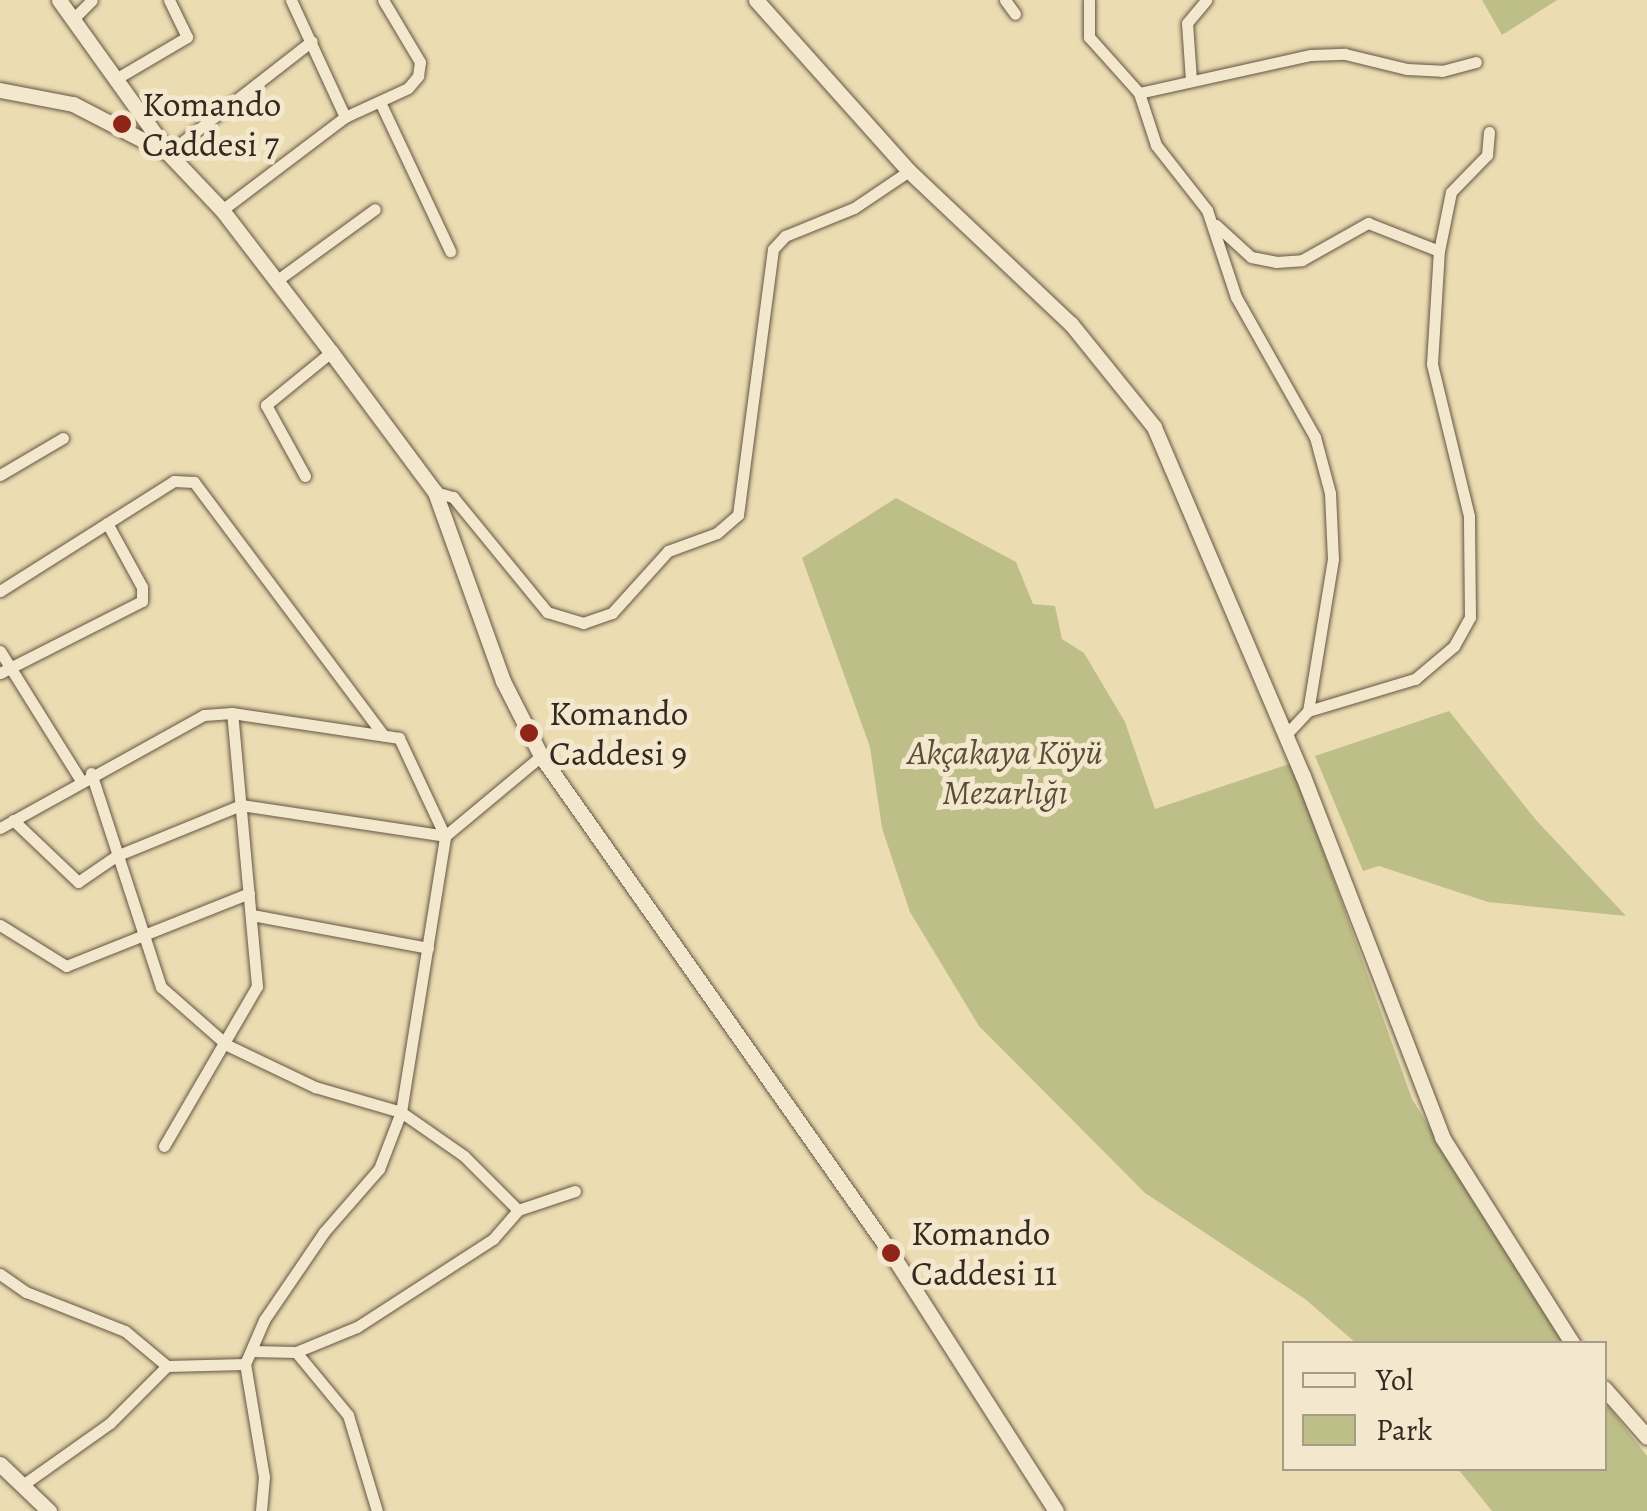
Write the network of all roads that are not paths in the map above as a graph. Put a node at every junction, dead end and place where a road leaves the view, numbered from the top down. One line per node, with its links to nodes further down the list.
1 (59, 0): 11 (street)
2 (92, 0): 11 (street)
3 (168, 0): 14 (street)
4 (290, 0): 12 (street)
5 (383, 0): 18 (street)
6 (756, 0): 22 (street)
7 (1005, 0): 10 (street)
8 (1089, 0): 17 (street)
9 (1206, 0): 15 (street)
10 (1015, 14)
11 (74, 18): 14 (street)
12 (312, 41): 19 (street); 21 (street)
13 (1476, 62): 15 (street)
14 (119, 77): 21 (street)
15 (1191, 80): 17 (street)
16 (0, 90): 21 (street)
17 (1138, 93): 25 (street)
18 (380, 102): 19 (street); 26 (street)
19 (345, 117): 24 (street)
20 (1488, 132): 27 (street)
21 (168, 154): 24 (street)
22 (909, 172): 35 (street); 43 (street)
23 (375, 208): 30 (street)
24 (222, 210): 30 (street)
25 (1213, 222): 28 (street); 29 (street)
26 (450, 251)
27 (1440, 251): 28 (street); 40 (street)
28 (1250, 258): 29 (street)
29 (1228, 268): 40 (street)
30 (276, 281): 31 (street)
31 (331, 352): 34 (street); 35 (street)
32 (63, 438): 33 (street)
33 (0, 476)
34 (305, 476)
35 (436, 492): 44 (street)
36 (107, 524): 37 (street); 39 (street); 42 (street)
37 (0, 591)
38 (0, 650): 39 (street)
39 (5, 671): 45 (street)
40 (1308, 711): 43 (street)
41 (232, 713): 42 (street); 45 (street); 46 (street)
42 (384, 736): 49 (street)
43 (1286, 736): 62 (street)
44 (541, 756): 49 (street); 74 (street)
45 (86, 776): 47 (street); 50 (street)
46 (241, 805): 49 (street); 50 (street); 51 (street)
47 (13, 820): 48 (street); 50 (street)
48 (0, 828)
49 (444, 836): 55 (street)
50 (116, 856): 54 (street)
51 (249, 893): 52 (street); 54 (street)
52 (252, 915): 55 (street); 56 (street)
53 (0, 924): 54 (street)
54 (142, 935): 56 (street)
55 (428, 948): 57 (street)
56 (227, 1044): 57 (street); 58 (street)
57 (401, 1112): 60 (street); 63 (street)
58 (164, 1146)
59 (575, 1191): 60 (street)
60 (518, 1210): 64 (street)
61 (0, 1274): 66 (street)
62 (1571, 1341)
63 (251, 1351): 64 (street); 65 (street)
64 (296, 1352): 73 (street)
65 (246, 1364): 66 (street); 72 (street)
66 (166, 1366): 70 (street)
67 (1607, 1391): 68 (street)
68 (1647, 1437)
69 (0, 1464): 70 (street)
70 (24, 1484): 71 (street)
71 (49, 1511)
72 (260, 1511)
73 (378, 1511)
74 (1056, 1511)

